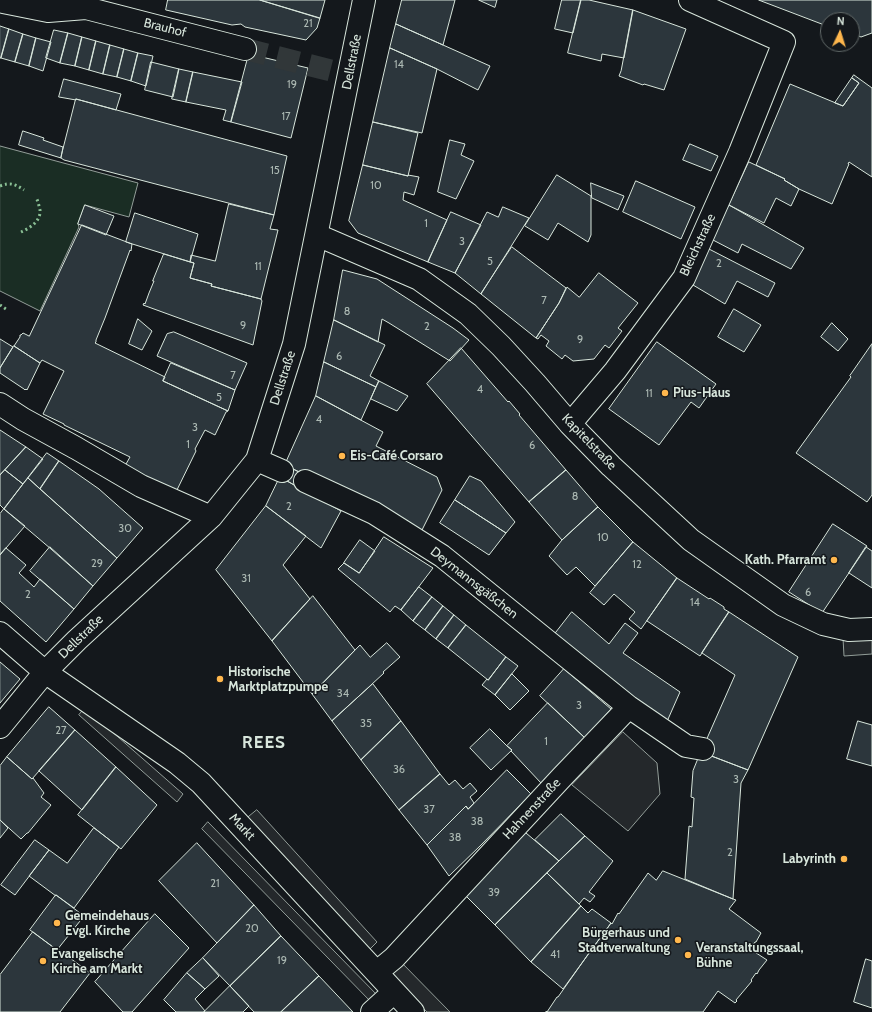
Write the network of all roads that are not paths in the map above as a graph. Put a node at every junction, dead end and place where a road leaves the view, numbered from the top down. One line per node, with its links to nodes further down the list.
1 (364, 0): 6 (street, Dellstraße)
2 (690, 0): 8 (street, Bleichstraße)
3 (4, 2): 4 (street, Brauhof)
4 (87, 4): 5 (street, Brauhof)
5 (245, 49)
6 (317, 235): 8 (street, Kapitelstraße); 9 (street, Dellstraße)
7 (0, 404): 12 (street)
8 (570, 424): 13 (street, Kapitelstraße)
9 (257, 460): 10 (street); 12 (street, Dellstraße)
10 (282, 472)
11 (305, 481): 16 (street, Deymannsgäßchen)
12 (211, 517): 15 (street, Dellstraße)
13 (872, 630)
14 (0, 633): 15 (street, Markt)
15 (45, 672): 17 (street, Dellstraße); 19 (street, Markt)
16 (629, 708): 18 (street); 19 (street, Hahnenstraße)
17 (0, 727)
18 (703, 749)
19 (376, 972): 20 (street, Markt)
20 (394, 992): 21 (street); 22 (street, Markt)
21 (372, 1012)
22 (414, 1012)

